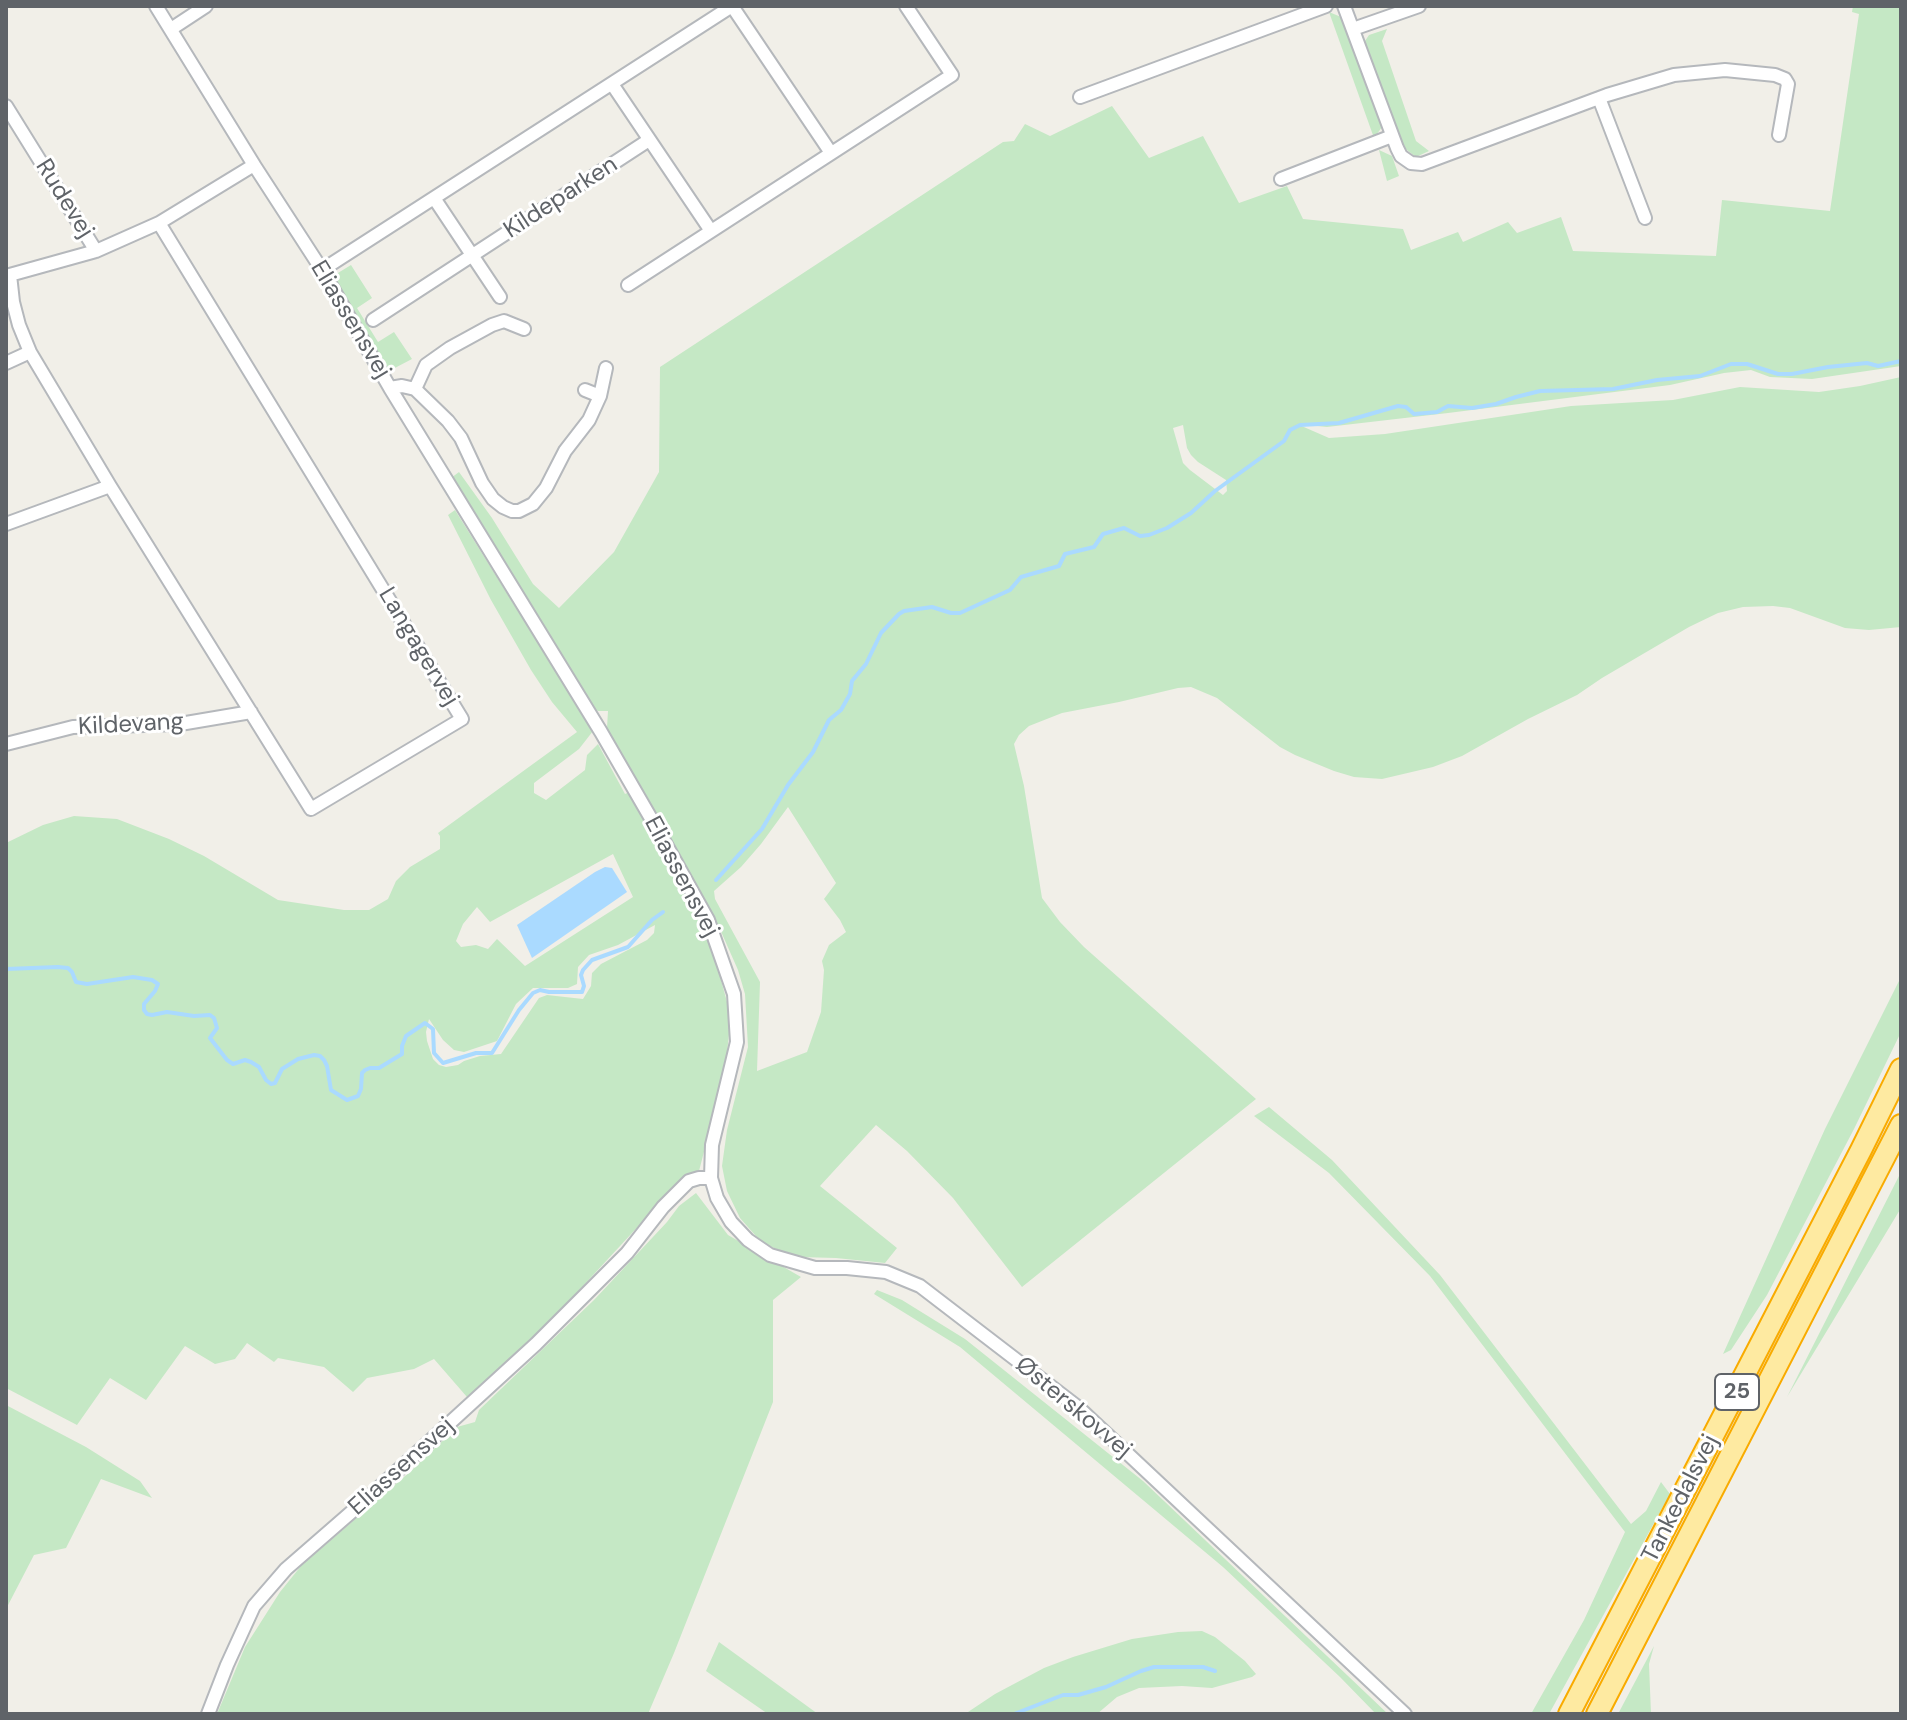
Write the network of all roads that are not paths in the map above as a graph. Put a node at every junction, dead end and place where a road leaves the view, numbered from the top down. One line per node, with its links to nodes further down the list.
1 (156, 6): 8 (street, Eliassensvej)
2 (206, 6): 8 (street)
3 (732, 6): 10 (street); 17 (street)
4 (906, 6): 17 (street)
5 (1326, 6): 11 (street)
6 (1344, 6): 9 (street)
7 (1419, 6): 9 (street)
8 (171, 29): 18 (street, Eliassensvej)
9 (1353, 29): 15 (street)
10 (612, 84): 16 (street); 20 (street)
11 (1080, 97)
12 (1599, 98): 14 (street); 15 (street); 21 (street)
13 (6, 106): 24 (street, Rudevej)
14 (1779, 135)
15 (1392, 136): 19 (street)
16 (649, 140): 23 (street); 25 (street, Kildeparken)
17 (831, 153): 23 (street)
18 (254, 165): 22 (street); 26 (street, Eliassensvej)
19 (1281, 179)
20 (434, 198): 25 (street); 26 (street)
21 (1645, 218)
22 (159, 223): 24 (street); 41 (street, Langagervej)
23 (711, 231): 28 (street)
24 (96, 251): 27 (street)
25 (472, 256): 29 (street); 30 (street, Kildeparken)
26 (322, 270): 35 (street, Eliassensvej)
27 (8, 275): 32 (street, Langagervej)
28 (628, 285)
29 (500, 297)
30 (373, 320)
31 (524, 329): 36 (street)
32 (30, 352): 33 (street); 39 (street, Langagervej)
33 (6, 363)
34 (606, 368): 38 (street)
35 (390, 388): 36 (street); 45 (street, Eliassensvej)
36 (415, 389): 38 (street)
37 (585, 390): 38 (street)
38 (600, 396)
39 (110, 486): 40 (street); 41 (street, Langagervej)
40 (6, 524)
41 (251, 712): 42 (street, Kildevang)
42 (8, 739)
43 (1901, 1069): 48 (highway, Tankedalsvej / 25)
44 (1901, 1125): 49 (highway, Tankedalsvej / 25)
45 (711, 1178): 46 (street, Eliassensvej); 47 (street, Østerskovvej)
46 (208, 1714)
47 (1405, 1714)
48 (1569, 1714)
49 (1597, 1714)

